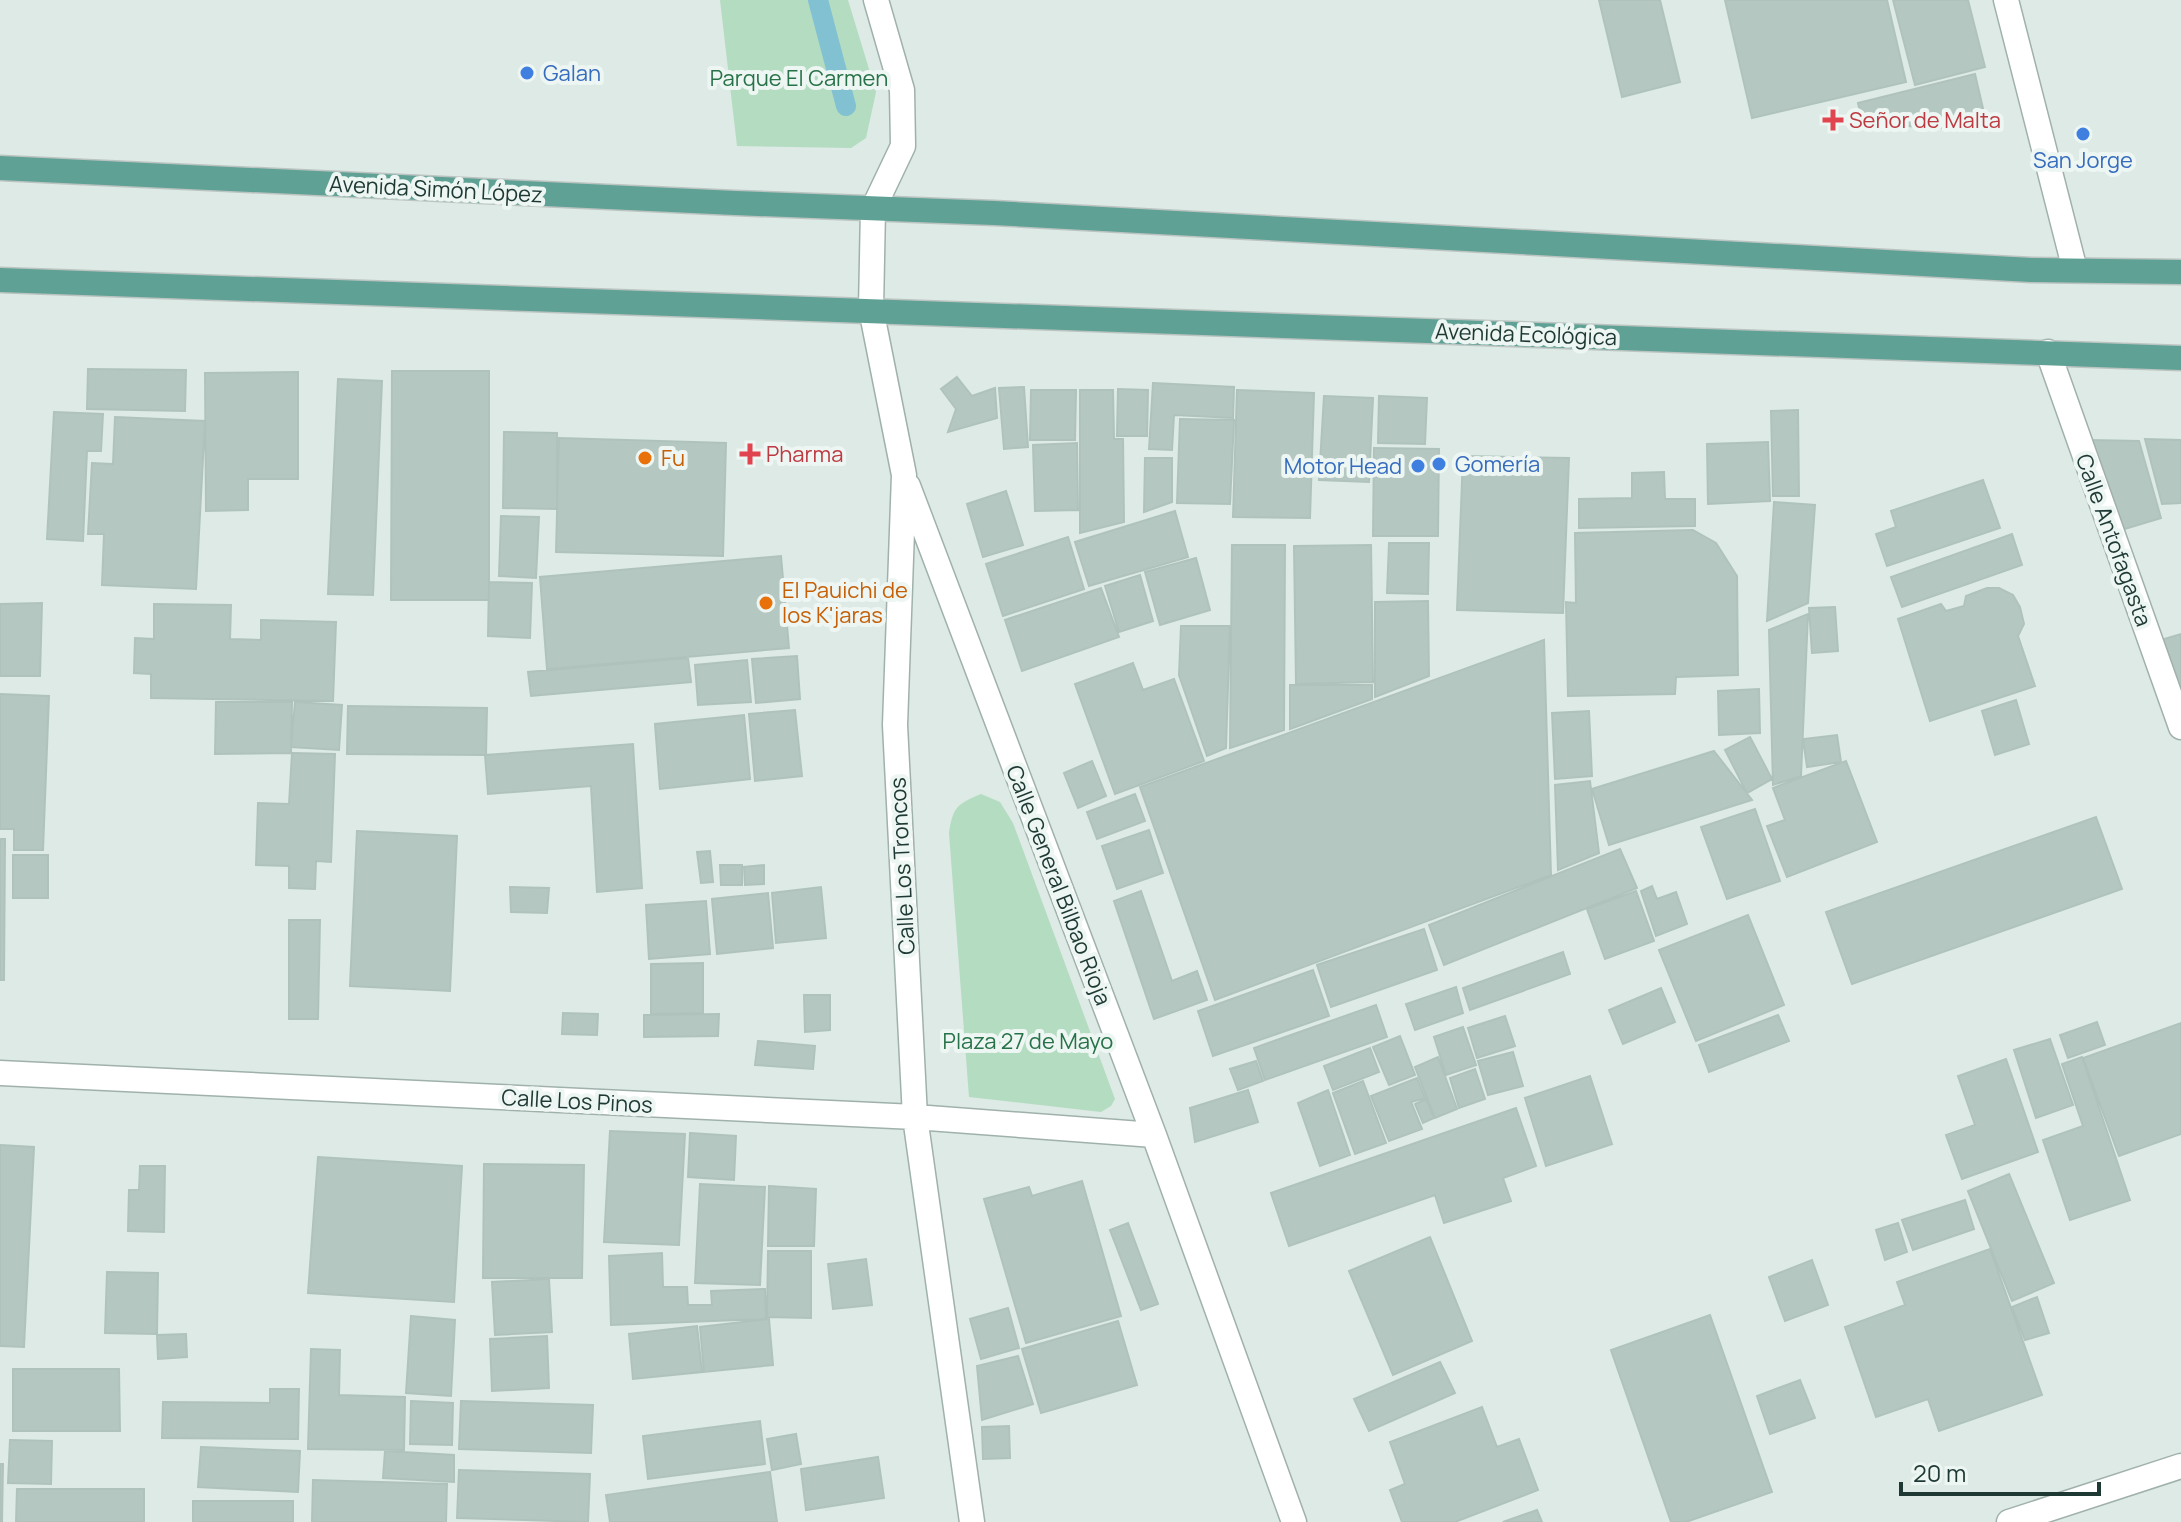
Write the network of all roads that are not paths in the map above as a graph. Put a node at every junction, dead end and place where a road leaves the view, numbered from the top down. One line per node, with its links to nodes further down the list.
1 (876, 0): 4 (street)
2 (2006, 0): 5 (street)
3 (0, 168): 4 (main road, Avenida Simón López)
4 (873, 209): 5 (main road); 8 (street, Calle Los Troncos)
5 (2075, 270): 6 (main road)
6 (2181, 272)
7 (0, 280): 8 (main road)
8 (871, 309): 9 (main road, Avenida Ecológica); 11 (street, Calle Los Troncos)
9 (2048, 352): 10 (main road, Avenida Ecológica); 12 (street, Calle Antofagasta)
10 (2181, 358)
11 (904, 475): 14 (street, Calle Los Troncos); 15 (street, Calle General Bilbao Rioja)
12 (2181, 727)
13 (0, 1073): 14 (street, Calle Los Pinos)
14 (915, 1117): 15 (street, Calle Los Pinos); 17 (street, Calle Los Troncos)
15 (1154, 1135): 18 (street, Calle General Bilbao Rioja)
16 (2181, 1466): 19 (street)
17 (972, 1522)
18 (1294, 1522)
19 (2009, 1522)

